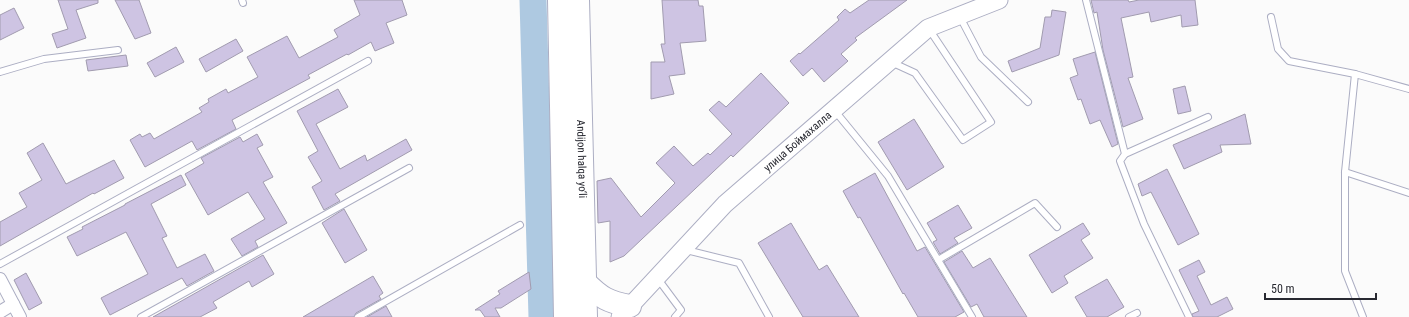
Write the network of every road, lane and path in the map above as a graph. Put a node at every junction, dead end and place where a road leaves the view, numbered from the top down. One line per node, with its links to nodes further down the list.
1 (559, 0): 36 (highway, Andijon halqa yo‘li)
2 (578, 0): 28 (highway, Andijon halqa yo‘li)
3 (999, 0): 5 (main road, улица Боймахалла)
4 (1086, 0): 17 (lane)
5 (959, 16): 7 (main road, улица Боймахалла); 14 (lane)
6 (1271, 17): 12 (lane)
7 (928, 28): 10 (main road, улица Боймахалла); 10 (lane)
8 (118, 50): 11 (lane)
9 (368, 60): 25 (lane)
10 (890, 61): 15 (main road, улица Боймахалла)
11 (0, 72)
12 (1355, 74): 13 (lane); 19 (lane)
13 (1409, 89)
14 (1028, 102)
15 (834, 110): 23 (main road, улица Боймахалла); 24 (lane)
16 (1208, 117): 17 (lane)
17 (1125, 154): 42 (lane)
18 (408, 168): 34 (lane)
19 (1345, 172): 20 (lane); 43 (lane)
20 (1409, 194)
21 (520, 226): 35 (lane)
22 (1057, 227): 24 (lane)
23 (683, 249): 26 (main road, улица Боймахалла); 39 (lane)
24 (938, 260): 40 (lane)
25 (0, 264)
26 (656, 277): 31 (main road, улица Боймахалла); 38 (lane)
27 (0, 279): 29 (street)
28 (586, 282): 31 (highway); 37 (highway, Andijon halqa yo‘li)
29 (13, 304): 30 (street); 33 (street)
30 (0, 312)
31 (626, 313)
32 (1137, 313): 41 (lane)
33 (20, 317)
34 (140, 317)
35 (358, 317)
36 (565, 317)
37 (586, 317)
38 (675, 317)
39 (769, 317)
40 (972, 317)
41 (1129, 317)
42 (1190, 317)
43 (1363, 317)

